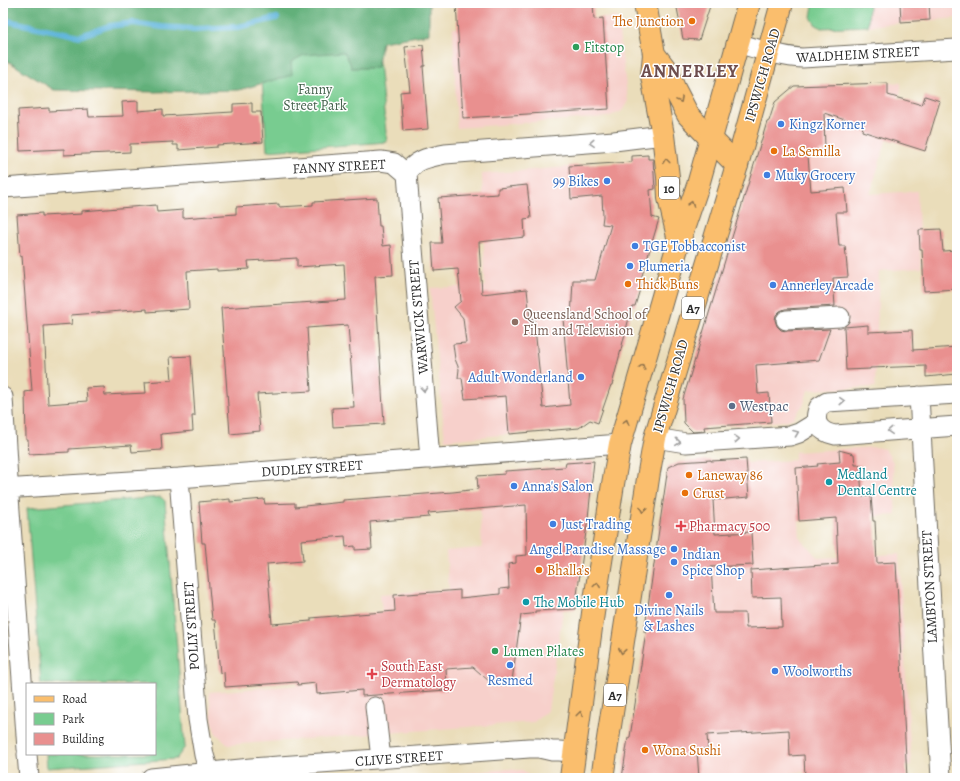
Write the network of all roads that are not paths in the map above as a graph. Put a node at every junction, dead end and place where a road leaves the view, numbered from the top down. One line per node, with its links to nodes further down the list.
1 (645, 3): 7 (main road, 10)
2 (749, 3): 4 (main road, A7)
3 (782, 3): 6 (main road, IPSWICH ROAD / A7)
4 (737, 43): 6 (street, WALDHEIM STREET); 9 (main road, A7)
5 (957, 49): 6 (street, WALDHEIM STREET)
6 (768, 52): 10 (main road, IPSWICH ROAD / A7)
7 (654, 54): 8 (main road, 10); 9 (main road, 10, one-way to 9)
8 (663, 135): 11 (street, FANNY STREET, one-way to 11); 13 (main road, 10, one-way to 8)
9 (710, 138): 10 (main road, 10); 13 (main road, A7, one-way to 9)
10 (738, 165): 22 (main road, IPSWICH ROAD / A7)
11 (407, 174): 12 (street, FANNY STREET); 24 (street, WARWICK STREET, one-way to 24)
12 (3, 188)
13 (679, 241): 23 (main road, A7, one-way to 13)
14 (840, 316): 15 (street)
15 (786, 320)
16 (957, 394): 17 (street)
17 (919, 396): 19 (street, one-way to 17); 21 (street, LAMBTON STREET)
18 (3, 397): 26 (street)
19 (817, 422): 21 (street, one-way to 19); 22 (street, one-way to 19)
20 (957, 426): 21 (street)
21 (921, 429): 37 (street, LAMBTON STREET)
22 (655, 438): 36 (main road, IPSWICH ROAD / A7, one-way to 36)
23 (620, 444): 24 (street, DUDLEY STREET); 29 (main road, A7, one-way to 23)
24 (430, 459): 25 (street, DUDLEY STREET)
25 (179, 478): 26 (street, DUDLEY STREET); 32 (street, POLLY STREET)
26 (6, 489): 28 (street)
27 (375, 707): 31 (street)
28 (26, 737)
29 (575, 752): 31 (street, CLIVE STREET); 35 (main road, A7)
30 (27, 755): 33 (street)
31 (381, 759): 32 (street, CLIVE STREET)
32 (209, 772): 34 (street, CLIVE STREET)
33 (29, 778)
34 (151, 778)
35 (571, 778)
36 (602, 778)
37 (941, 778)

